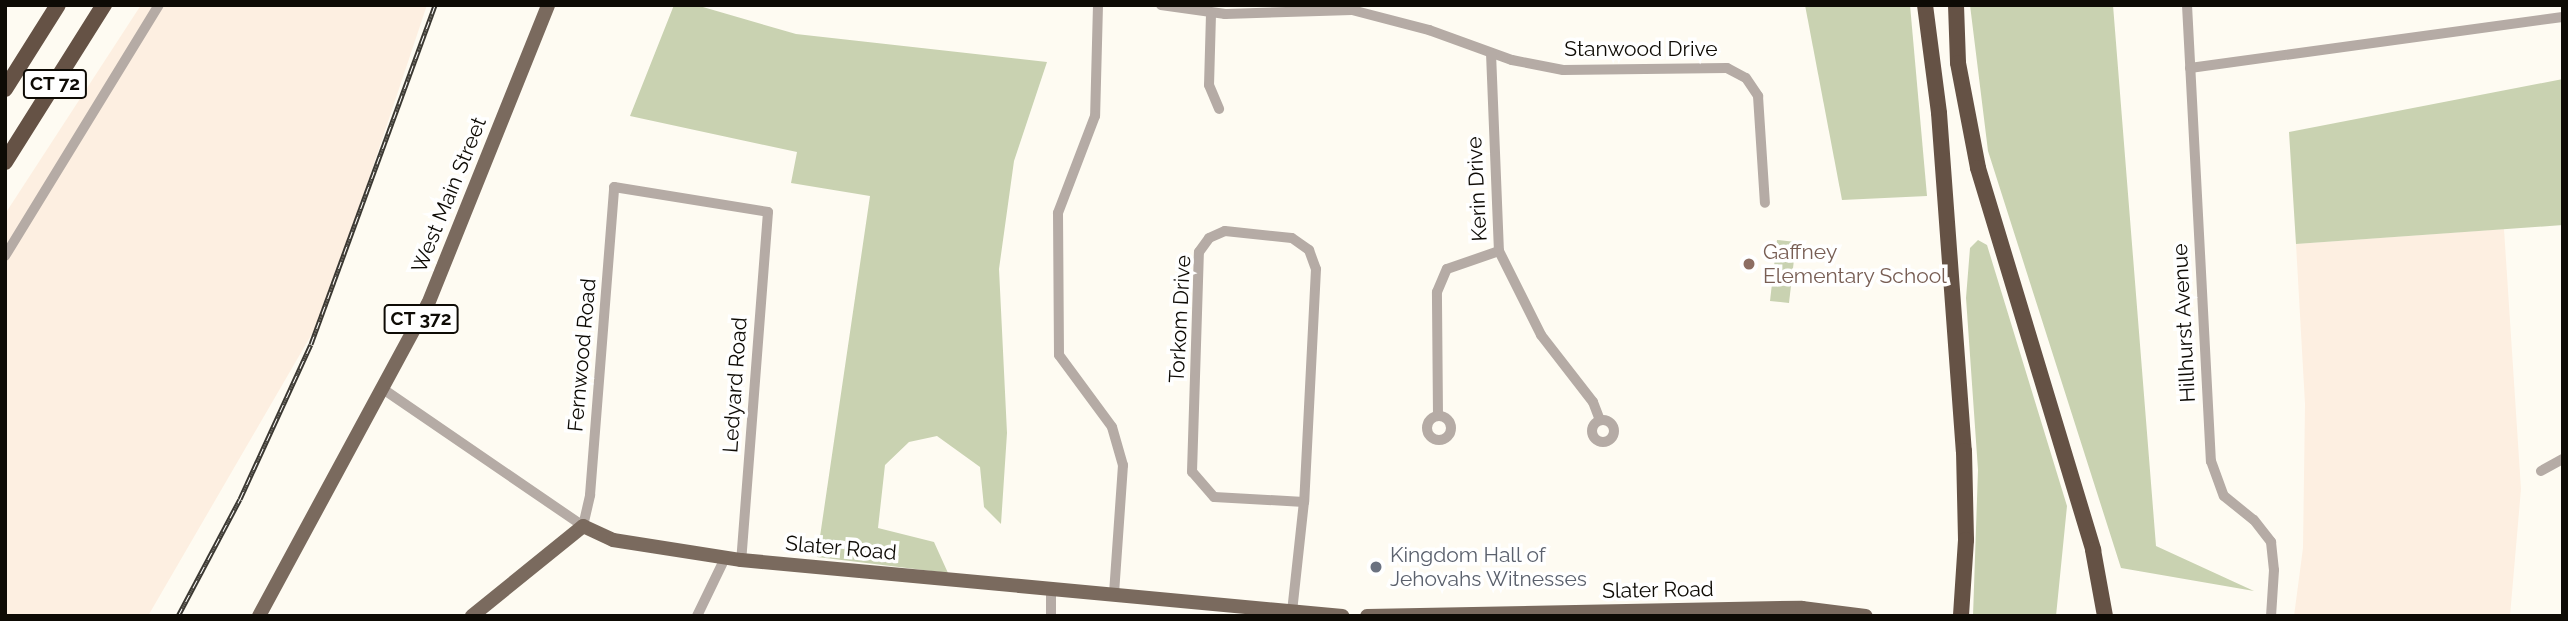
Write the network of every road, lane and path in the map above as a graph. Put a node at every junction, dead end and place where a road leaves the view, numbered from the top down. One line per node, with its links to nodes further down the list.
1 (58, 5): 17 (highway, CT 72)
2 (104, 5): 20 (highway, CT 72)
3 (159, 5): 24 (street)
4 (548, 5): 25 (main road, West Main Street / CT 372)
5 (1098, 5): 35 (street)
6 (1161, 5): 12 (street, Stanwood Drive)
7 (1925, 5): 19 (highway)
8 (1936, 5): 19 (highway)
9 (1949, 5): 14 (highway)
10 (1956, 5): 14 (highway)
11 (2187, 5): 16 (street, Hillhurst Avenue)
12 (1211, 13): 15 (street, Stanwood Drive); 18 (street)
13 (2563, 18): 16 (street)
14 (1956, 45): 48 (highway)
15 (1491, 53): 21 (street, Stanwood Drive); 23 (street, Kerin Drive)
16 (2190, 68): 49 (street, Hillhurst Avenue)
17 (5, 89)
18 (1219, 109)
19 (1939, 113): 47 (highway)
20 (5, 162)
21 (1765, 203)
22 (768, 212): 31 (street, Fernwood Road); 33 (street, Ledyard Road)
23 (1499, 251): 26 (street); 27 (street, Kerin Drive)
24 (5, 256)
25 (383, 389): 31 (street, Slater Road); 40 (main road, West Main Street / CT 372)
26 (1438, 416)
27 (1600, 420)
28 (2563, 458): 29 (street)
29 (2541, 471)
30 (1304, 502): 30 (street, Torkom Drive); 36 (street, Torkom Drive)
31 (583, 526): 32 (main road, Slater Road); 41 (main road)
32 (725, 558): 33 (main road, Slater Road); 42 (street)
33 (741, 560): 34 (main road, Slater Road)
34 (1051, 589): 35 (main road, Slater Road); 43 (street)
35 (1114, 595): 36 (main road, Slater Road)
36 (1292, 612): 44 (main road, Slater Road)
37 (1816, 612): 38 (main road, Slater Road); 46 (main road, Slater Road)
38 (1672, 613): 39 (main road, Slater Road)
39 (1528, 615): 45 (main road, Slater Road)
40 (259, 616)
41 (472, 616)
42 (697, 616)
43 (1051, 616)
44 (1342, 616)
45 (1367, 616)
46 (1866, 616)
47 (1961, 616)
48 (2105, 616)
49 (2271, 616)

